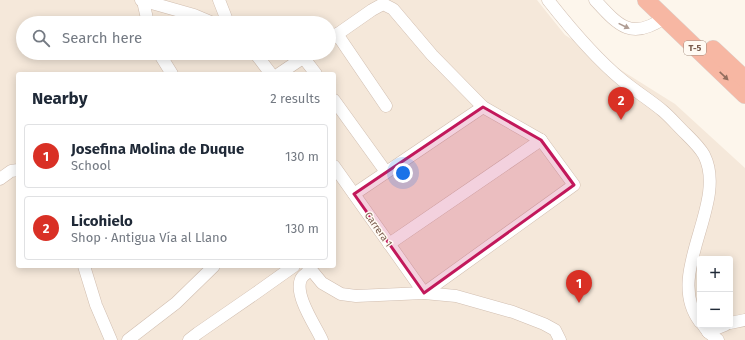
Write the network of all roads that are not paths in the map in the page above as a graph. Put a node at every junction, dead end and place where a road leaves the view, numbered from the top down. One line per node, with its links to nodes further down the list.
1 (142, 0): 7 (street); 8 (street)
2 (219, 0): 9 (street)
3 (548, 0): 38 (street)
4 (595, 0): 10 (street, one-way to 10)
5 (646, 0): 10 (highway, T-5)
6 (661, 0): 21 (highway, T-5)
7 (146, 16)
8 (196, 16)
9 (225, 16)
10 (664, 18): 22 (highway, T-5, one-way to 22)
11 (336, 35): 25 (street)
12 (336, 41): 24 (street)
13 (163, 60): 17 (street)
14 (260, 60): 18 (street)
15 (300, 60): 19 (street)
16 (309, 60): 20 (street)
17 (171, 72)
18 (269, 72)
19 (282, 72)
20 (315, 72)
21 (745, 79)
22 (745, 95)
23 (336, 103): 29 (street)
24 (386, 106)
25 (483, 107): 26 (street); 29 (street)
26 (541, 140): 32 (street); 37 (street)
27 (336, 169): 31 (street, Carrera 1)
28 (16, 170): 30 (street)
29 (386, 172): 31 (street)
30 (0, 179)
31 (354, 194): 32 (street, Carrera 1)
32 (389, 244): 37 (street, Carrera 1)
33 (85, 268): 42 (street)
34 (212, 268): 43 (street)
35 (291, 268): 44 (street)
36 (310, 268): 37 (street); 45 (street)
37 (424, 293): 46 (street)
38 (697, 317)
39 (745, 320): 40 (street)
40 (733, 322)
41 (705, 328): 47 (street)
42 (111, 340)
43 (128, 340)
44 (190, 340)
45 (322, 340)
46 (560, 340)
47 (718, 340)

